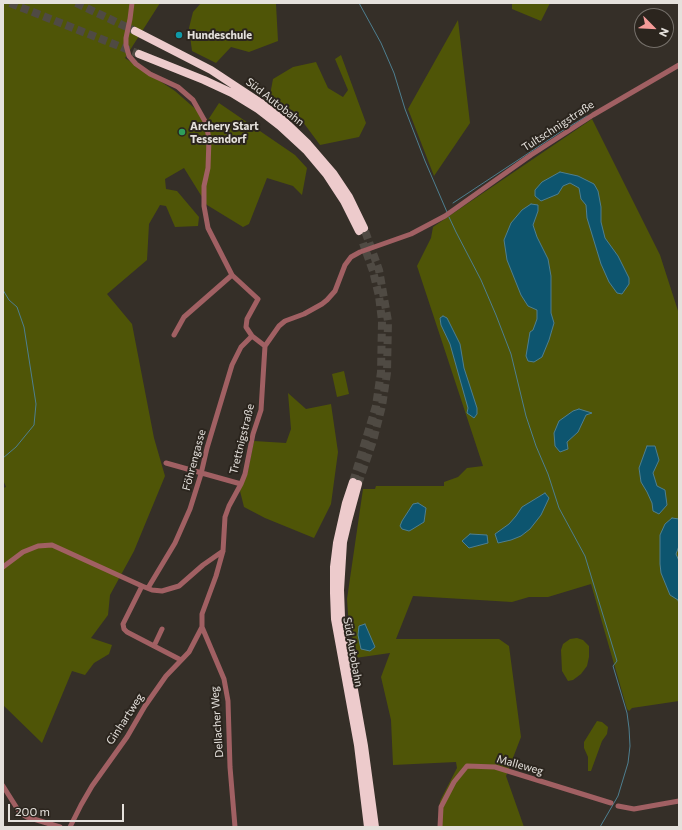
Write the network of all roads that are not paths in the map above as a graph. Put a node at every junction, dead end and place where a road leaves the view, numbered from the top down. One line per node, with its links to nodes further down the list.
1 (132, 3): 5 (street)
2 (135, 31): 3 (highway, Süd Autobahn)
3 (139, 54)
4 (679, 64): 8 (street, Tultschnigstraße)
5 (232, 275): 6 (street); 7 (street)
6 (174, 335)
7 (252, 336): 8 (street); 10 (street, Föhrengasse)
8 (265, 346): 11 (street, Trettnigstraße)
9 (166, 463): 10 (street)
10 (201, 474): 11 (street); 15 (street, Föhrengasse)
11 (241, 484): 12 (street, Trettnigstraße)
12 (223, 551): 15 (street); 16 (street, Dellacher Weg)
13 (3, 567): 14 (street)
14 (142, 586): 15 (street); 18 (street)
15 (148, 588)
16 (202, 627): 19 (street, Ginhartweg); 26 (street, Dellacher Weg)
17 (162, 629): 18 (street)
18 (154, 646): 19 (street)
19 (181, 660): 25 (street, Ginhartweg)
20 (3, 786): 24 (street)
21 (679, 801): 23 (street)
22 (611, 803): 29 (street, Malleweg)
23 (618, 806)
24 (60, 827)
25 (70, 827)
26 (235, 827)
27 (368, 827): 28 (highway, Süd Autobahn)
28 (375, 827)
29 (440, 827)

